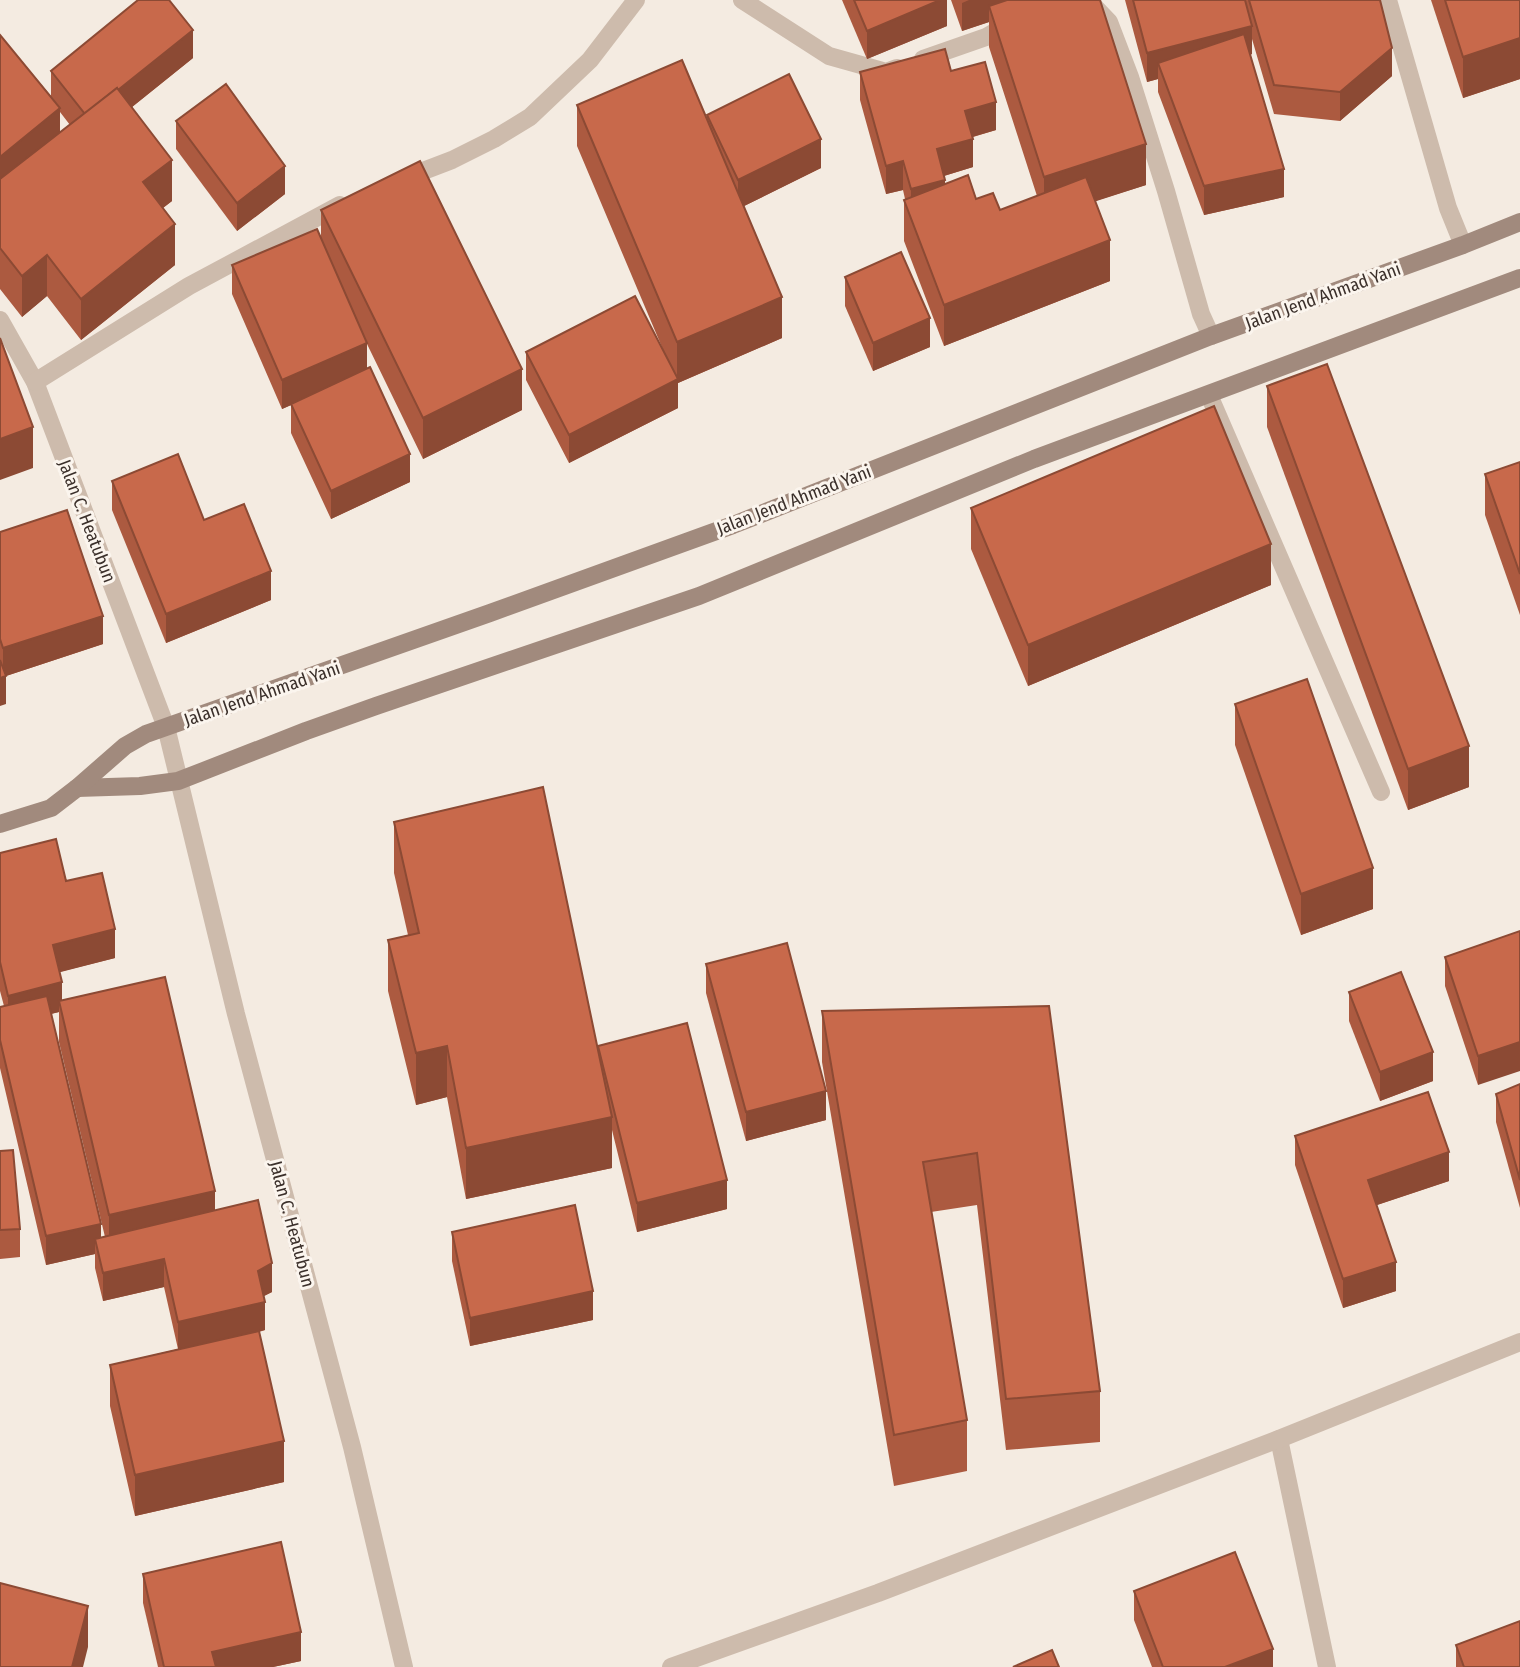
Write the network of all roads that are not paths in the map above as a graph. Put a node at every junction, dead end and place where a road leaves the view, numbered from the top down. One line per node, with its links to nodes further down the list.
1 (636, 0): 6 (street)
2 (742, 0): 5 (street)
3 (1088, 0): 12 (street)
4 (1388, 0): 9 (street)
5 (1026, 15)
6 (387, 184)
7 (354, 199): 13 (street)
8 (1520, 222): 9 (main road, Jalan Jend Ahmad Yani)
9 (1463, 245): 12 (main road, Jalan Jend Ahmad Yani)
10 (1520, 278): 14 (main road)
11 (0, 320): 13 (street, Jalan C. Heatubun)
12 (1212, 336): 15 (main road, Jalan Jend Ahmad Yani)
13 (35, 382): 15 (street, Jalan C. Heatubun)
14 (1209, 395): 16 (main road); 18 (street)
15 (166, 727): 16 (street, Jalan C. Heatubun); 17 (main road, Jalan Jend Ahmad Yani)
16 (178, 781): 17 (main road); 22 (street, Jalan C. Heatubun)
17 (77, 788): 19 (main road, Jalan Jend Ahmad Yani)
18 (1381, 792)
19 (0, 824)
20 (1520, 1342): 21 (street)
21 (1279, 1439): 23 (street); 24 (street)
22 (404, 1667)
23 (671, 1667)
24 (1327, 1667)

